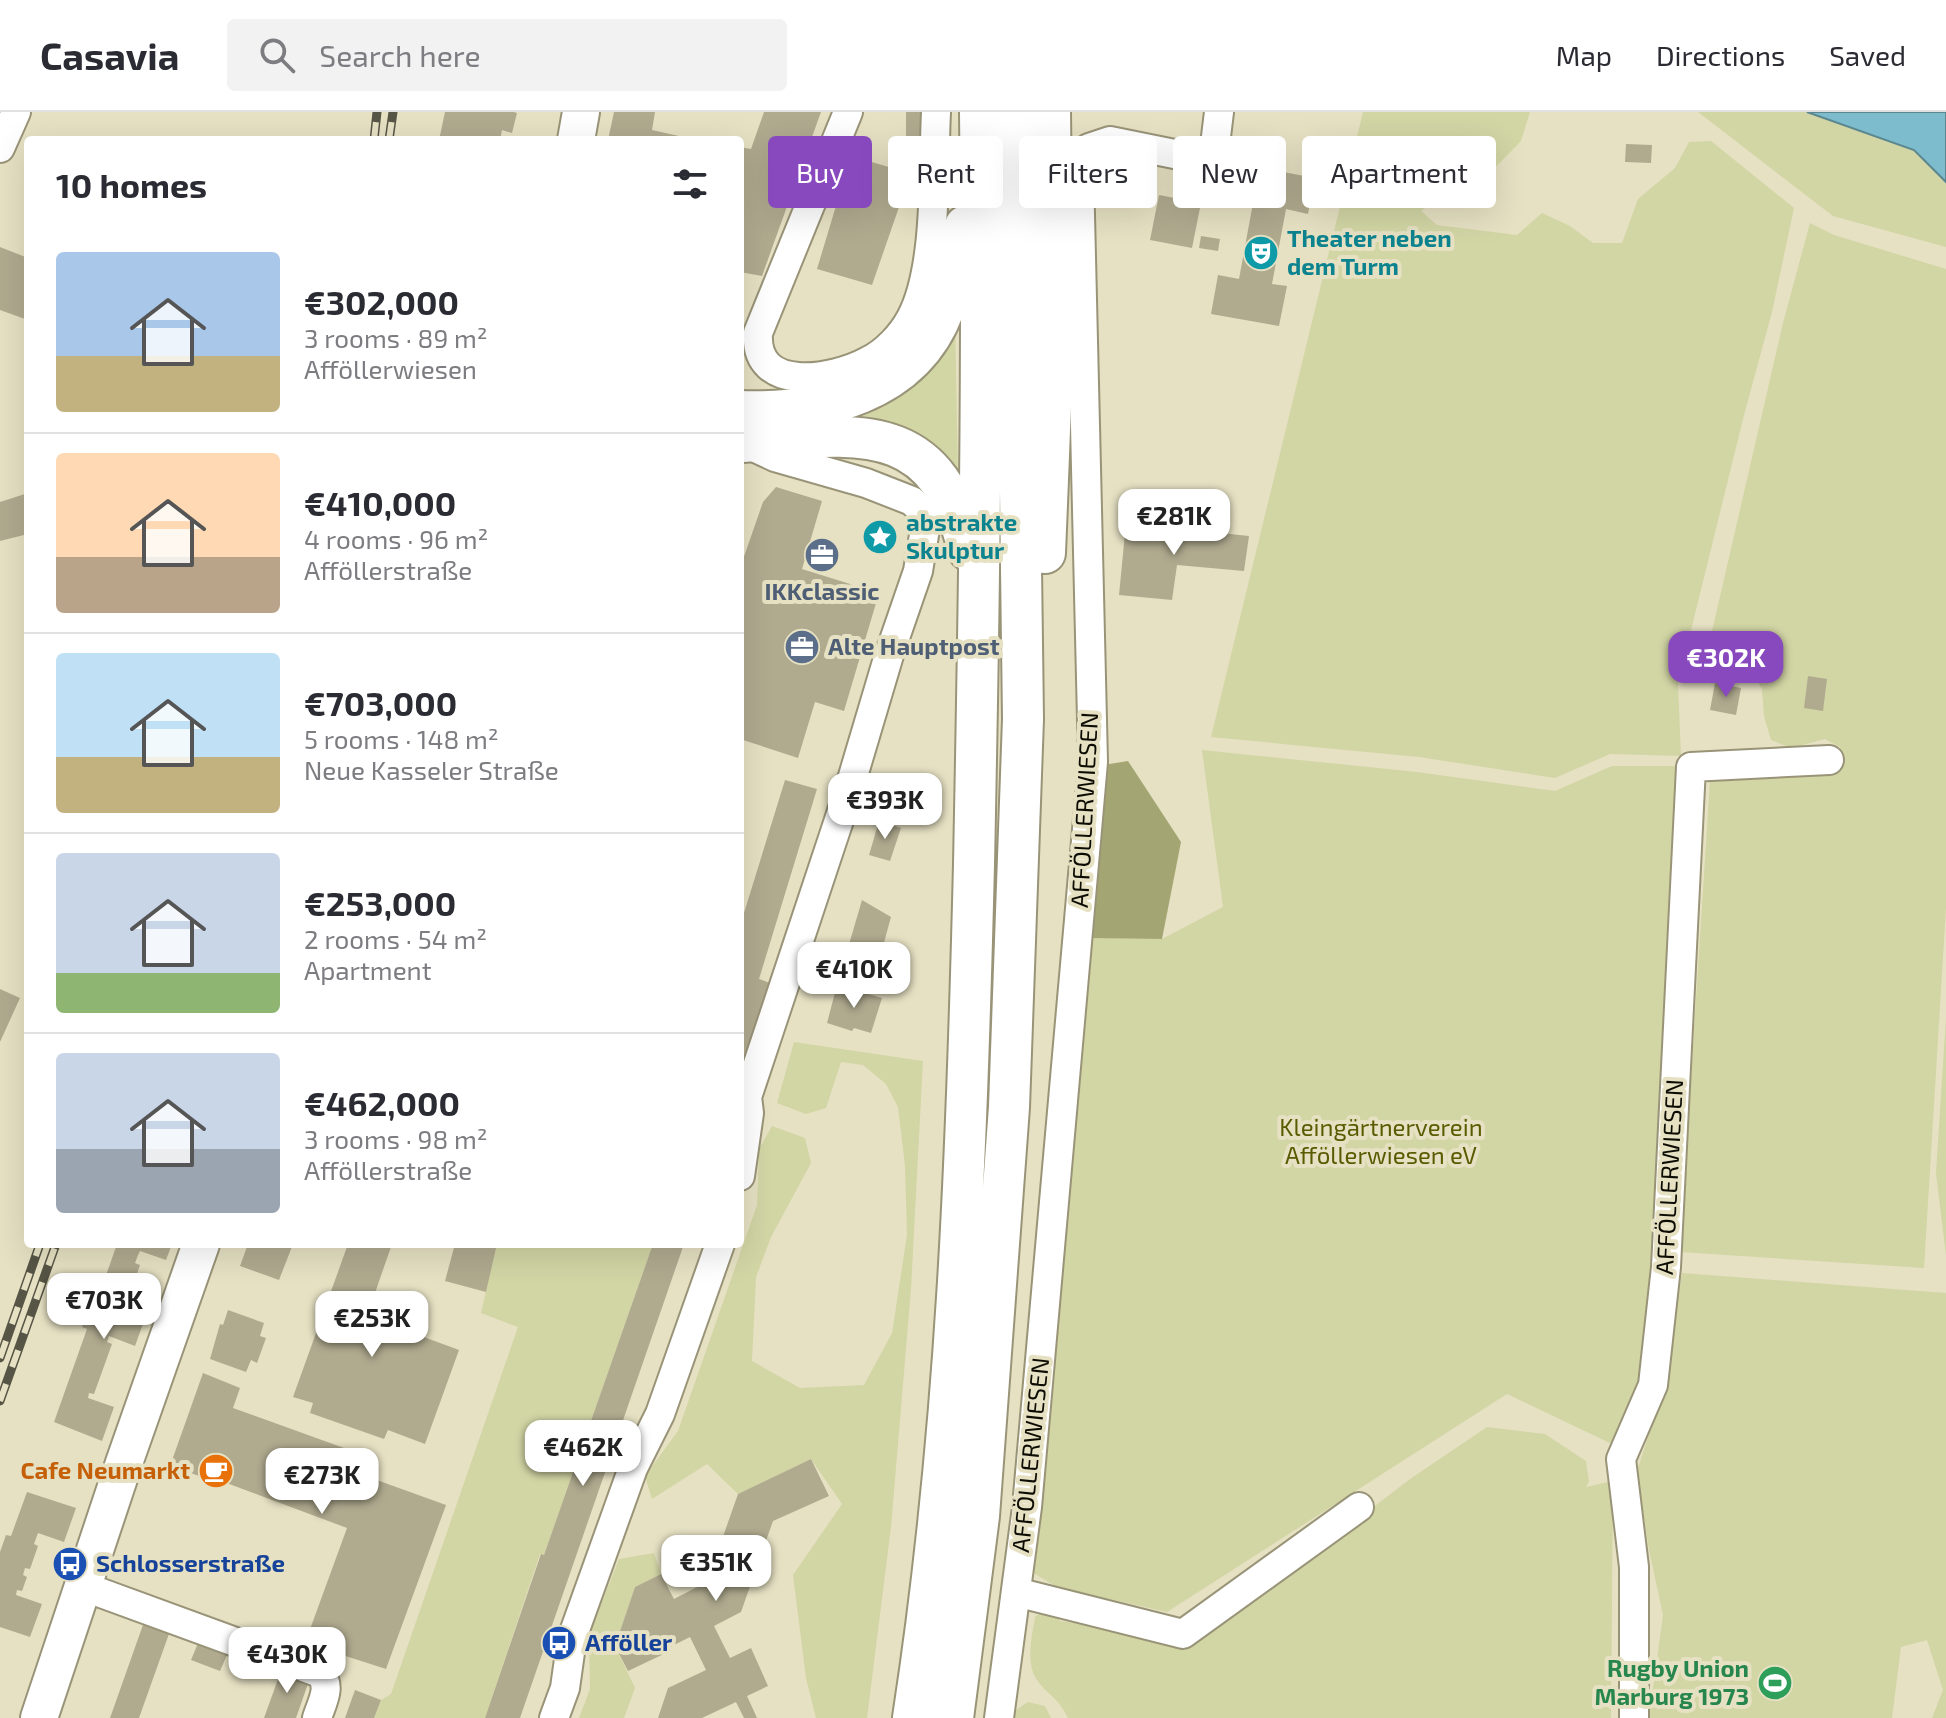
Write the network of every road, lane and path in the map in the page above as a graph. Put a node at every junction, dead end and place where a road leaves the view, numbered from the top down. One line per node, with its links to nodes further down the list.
1 (16, 112): 9 (street)
2 (581, 112): 8 (main road)
3 (848, 112): 4 (street)
4 (936, 112)
5 (1050, 112): 14 (highway)
6 (1219, 112): 23 (street, AFFÖLLERWIESEN)
7 (994, 129): 10 (highway); 13 (highway); 14 (highway)
8 (577, 136)
9 (0, 148)
10 (744, 430)
11 (744, 431): 13 (highway)
12 (744, 433): 16 (street)
13 (980, 601): 27 (highway)
14 (1023, 719): 28 (highway)
15 (1829, 760): 30 (street, AFFÖLLERWIESEN)
16 (744, 1092)
17 (744, 1098): 18 (street)
18 (744, 1148)
19 (200, 1248): 22 (main road)
20 (719, 1248): 26 (street)
21 (1359, 1507): 23 (street)
22 (82, 1586): 24 (main road); 25 (street)
23 (1016, 1592): 29 (street, AFFÖLLERWIESEN)
24 (39, 1718)
25 (317, 1718)
26 (554, 1718)
27 (913, 1718)
28 (953, 1718)
29 (999, 1718)
30 (1634, 1718)

